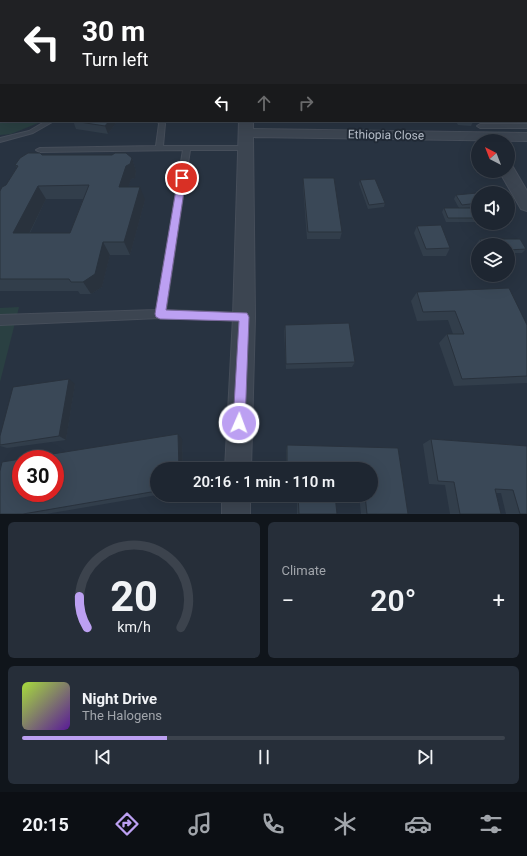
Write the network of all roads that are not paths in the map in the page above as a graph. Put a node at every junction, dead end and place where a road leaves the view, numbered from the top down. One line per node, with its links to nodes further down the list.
1 (49, 122): 7 (lane)
2 (161, 122): 8 (lane)
3 (527, 126): 4 (lane)
4 (483, 131): 5 (street, Ethiopia Close); 6 (street, Ethiopia Close)
5 (246, 134): 9 (lane); 14 (street)
6 (527, 137)
7 (0, 140)
8 (159, 148): 9 (lane); 10 (lane)
9 (187, 148): 13 (lane)
10 (40, 150)
11 (511, 178): 12 (street)
12 (527, 205)
13 (160, 314): 14 (lane); 15 (lane)
14 (244, 317): 16 (street)
15 (0, 320)
16 (238, 462)
17 (236, 502): 18 (street)
18 (236, 514)

